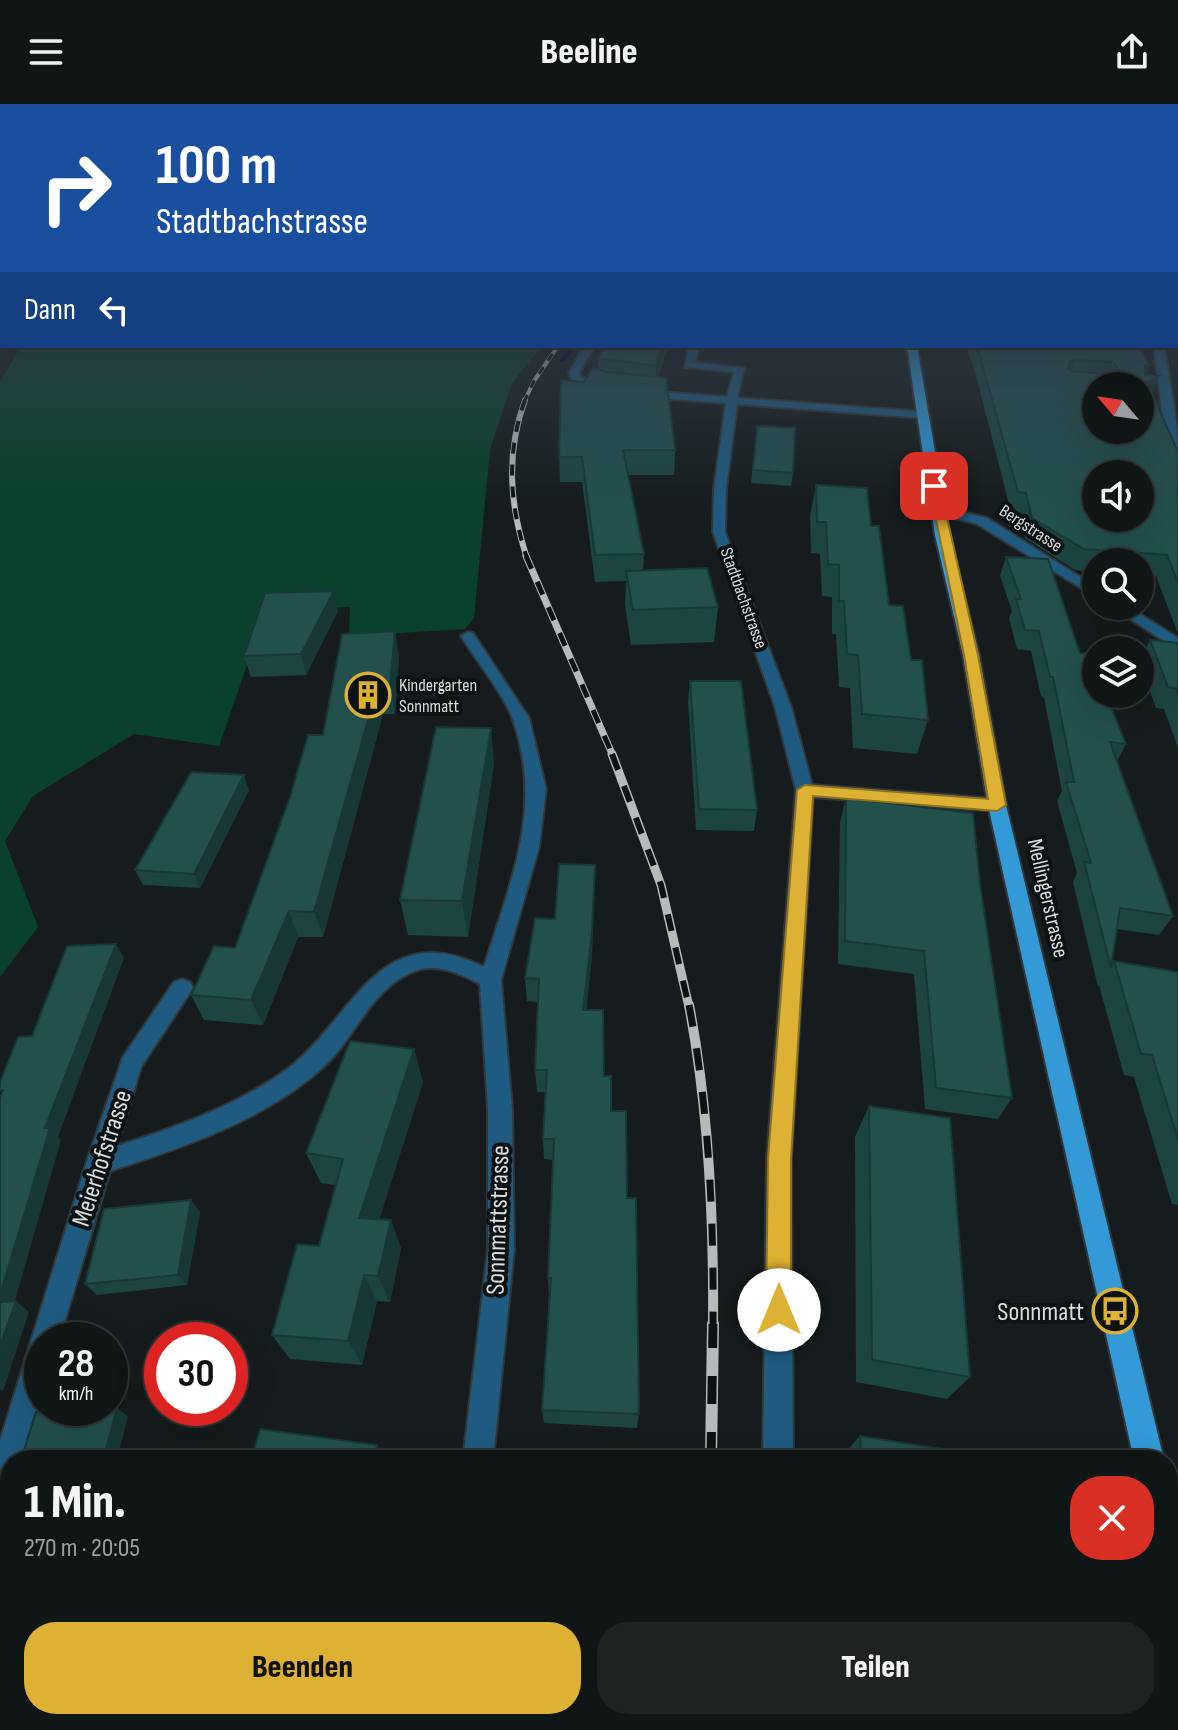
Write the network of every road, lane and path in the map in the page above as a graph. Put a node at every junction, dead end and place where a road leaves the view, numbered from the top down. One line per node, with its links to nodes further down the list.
1 (585, 354): 5 (street)
2 (692, 354): 7 (street, Stadtbachstrasse)
3 (913, 354): 8 (main road, Mellingerstrasse)
4 (1159, 354): 9 (street)
5 (621, 391)
6 (637, 393): 7 (street)
7 (731, 402): 8 (street); 15 (street, Stadtbachstrasse)
8 (924, 415): 10 (main road, Mellingerstrasse)
9 (1178, 444)
10 (938, 510): 11 (street, Bergstrasse); 16 (main road, Mellingerstrasse)
11 (1082, 584)
12 (1139, 620): 14 (street)
13 (468, 636): 17 (street, Sonnmattstrasse)
14 (1178, 645)
15 (805, 790): 16 (street); 24 (street, Stadtbachstrasse)
16 (997, 805): 25 (main road, Mellingerstrasse)
17 (490, 980): 19 (street); 23 (street, Sonnmattstrasse)
18 (182, 988): 19 (street, Meierhofstrasse)
19 (98, 1164): 20 (street, Meierhofstrasse)
20 (50, 1322)
21 (24, 1410): 22 (street)
22 (12, 1450)
23 (479, 1450)
24 (778, 1450)
25 (1147, 1450)

